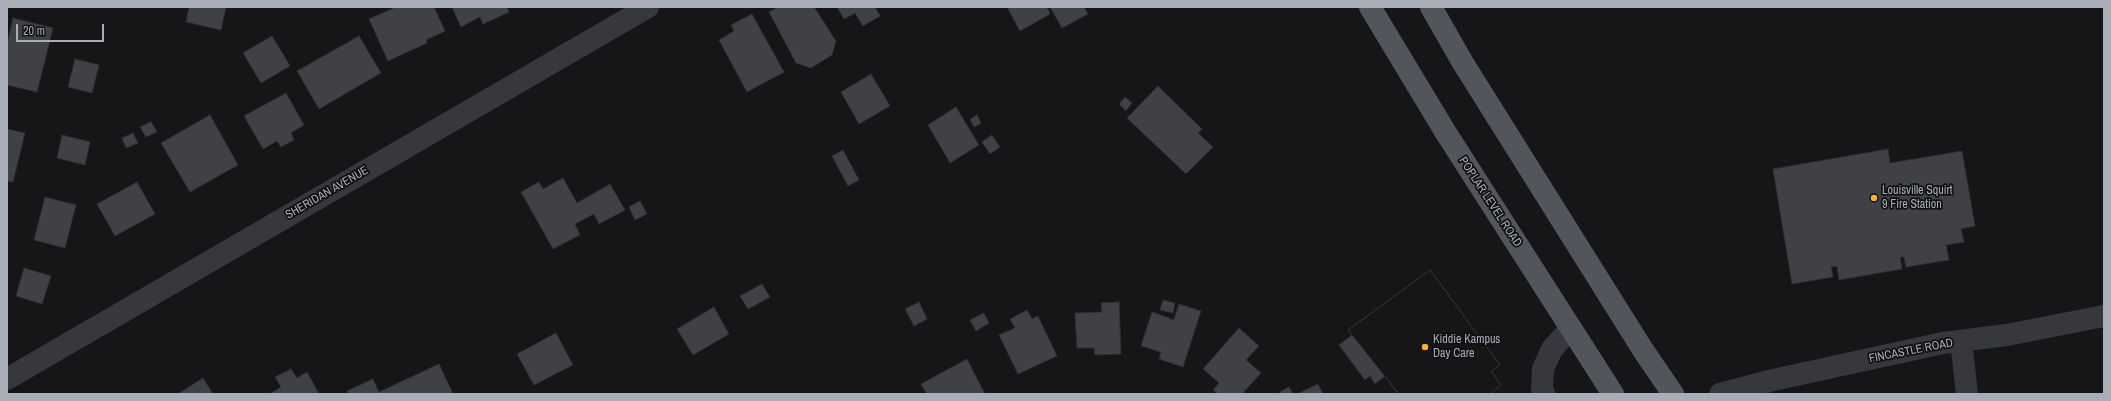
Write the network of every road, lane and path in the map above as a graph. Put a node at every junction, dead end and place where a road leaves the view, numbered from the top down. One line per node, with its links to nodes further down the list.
1 (648, 7): 7 (street, SHERIDAN AVENUE)
2 (1370, 7): 5 (main road, POPLAR LEVEL ROAD)
3 (1431, 7): 10 (main road)
4 (2104, 316): 6 (street, FINCASTLE ROAD)
5 (1571, 328): 8 (street); 9 (main road, POPLAR LEVEL ROAD)
6 (1961, 341): 11 (street, FINCASTLE ROAD); 12 (street)
7 (7, 379)
8 (1543, 391)
9 (1613, 394)
10 (1673, 394)
11 (1720, 394)
12 (1968, 394)

